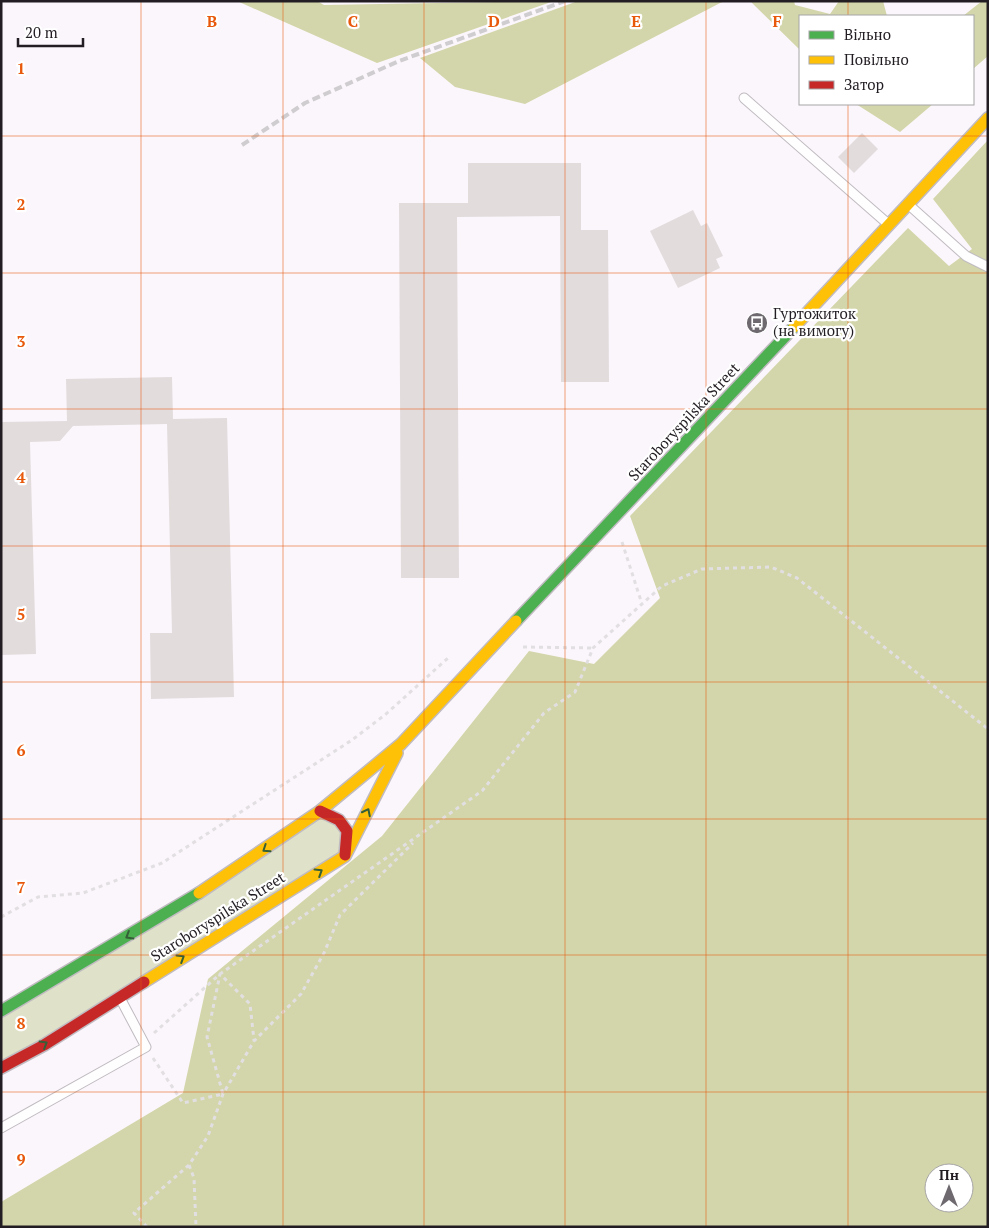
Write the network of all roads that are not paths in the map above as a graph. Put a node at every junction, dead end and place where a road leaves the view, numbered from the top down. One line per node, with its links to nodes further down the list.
1 (744, 98): 4 (lane)
2 (988, 118): 3 (main road, Staroboryspilska Street)
3 (908, 205): 4 (main road, Staroboryspilska Street); 5 (lane)
4 (889, 225): 6 (main road, Staroboryspilska Street)
5 (988, 267)
6 (401, 744): 7 (main road, Staroboryspilska Street); 8 (main road, Staroboryspilska Street, one-way to 6)
7 (320, 811): 8 (main road); 10 (main road, Staroboryspilska Street, one-way to 10)
8 (345, 856): 9 (main road, Staroboryspilska Street, one-way to 8)
9 (120, 996): 11 (main road, Staroboryspilska Street, one-way to 9); 12 (lane)
10 (1, 1011)
11 (1, 1068)
12 (1, 1128)

